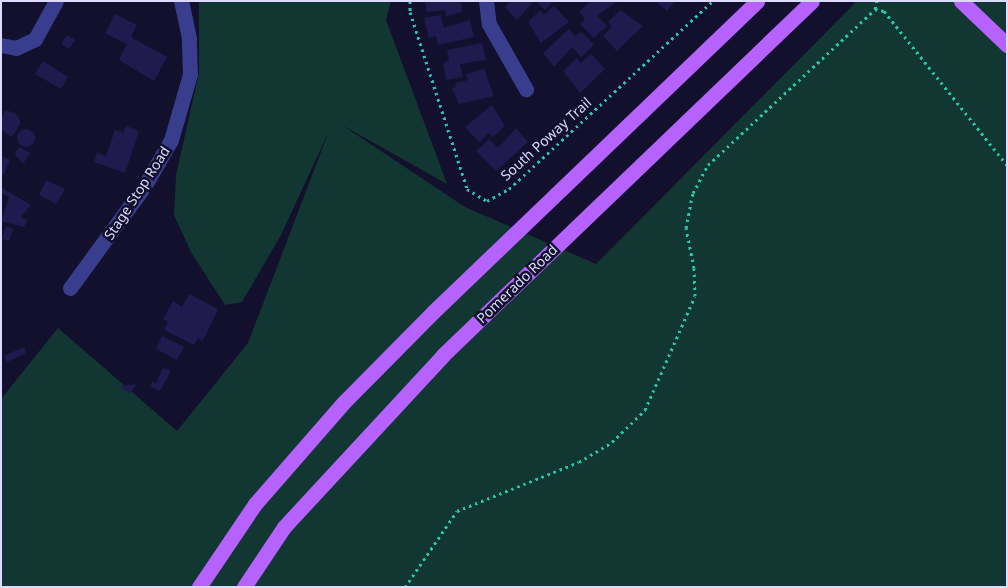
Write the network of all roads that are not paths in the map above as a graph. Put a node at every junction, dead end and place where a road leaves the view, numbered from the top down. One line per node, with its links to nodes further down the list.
1 (56, 1): 7 (street)
2 (181, 1): 10 (street, Stage Stop Road)
3 (486, 1): 9 (street)
4 (757, 1): 11 (main road)
5 (812, 1): 12 (main road, Pomerado Road)
6 (961, 1): 8 (main road)
7 (1, 45)
8 (1007, 45)
9 (526, 89)
10 (70, 288)
11 (199, 587)
12 (244, 587)

